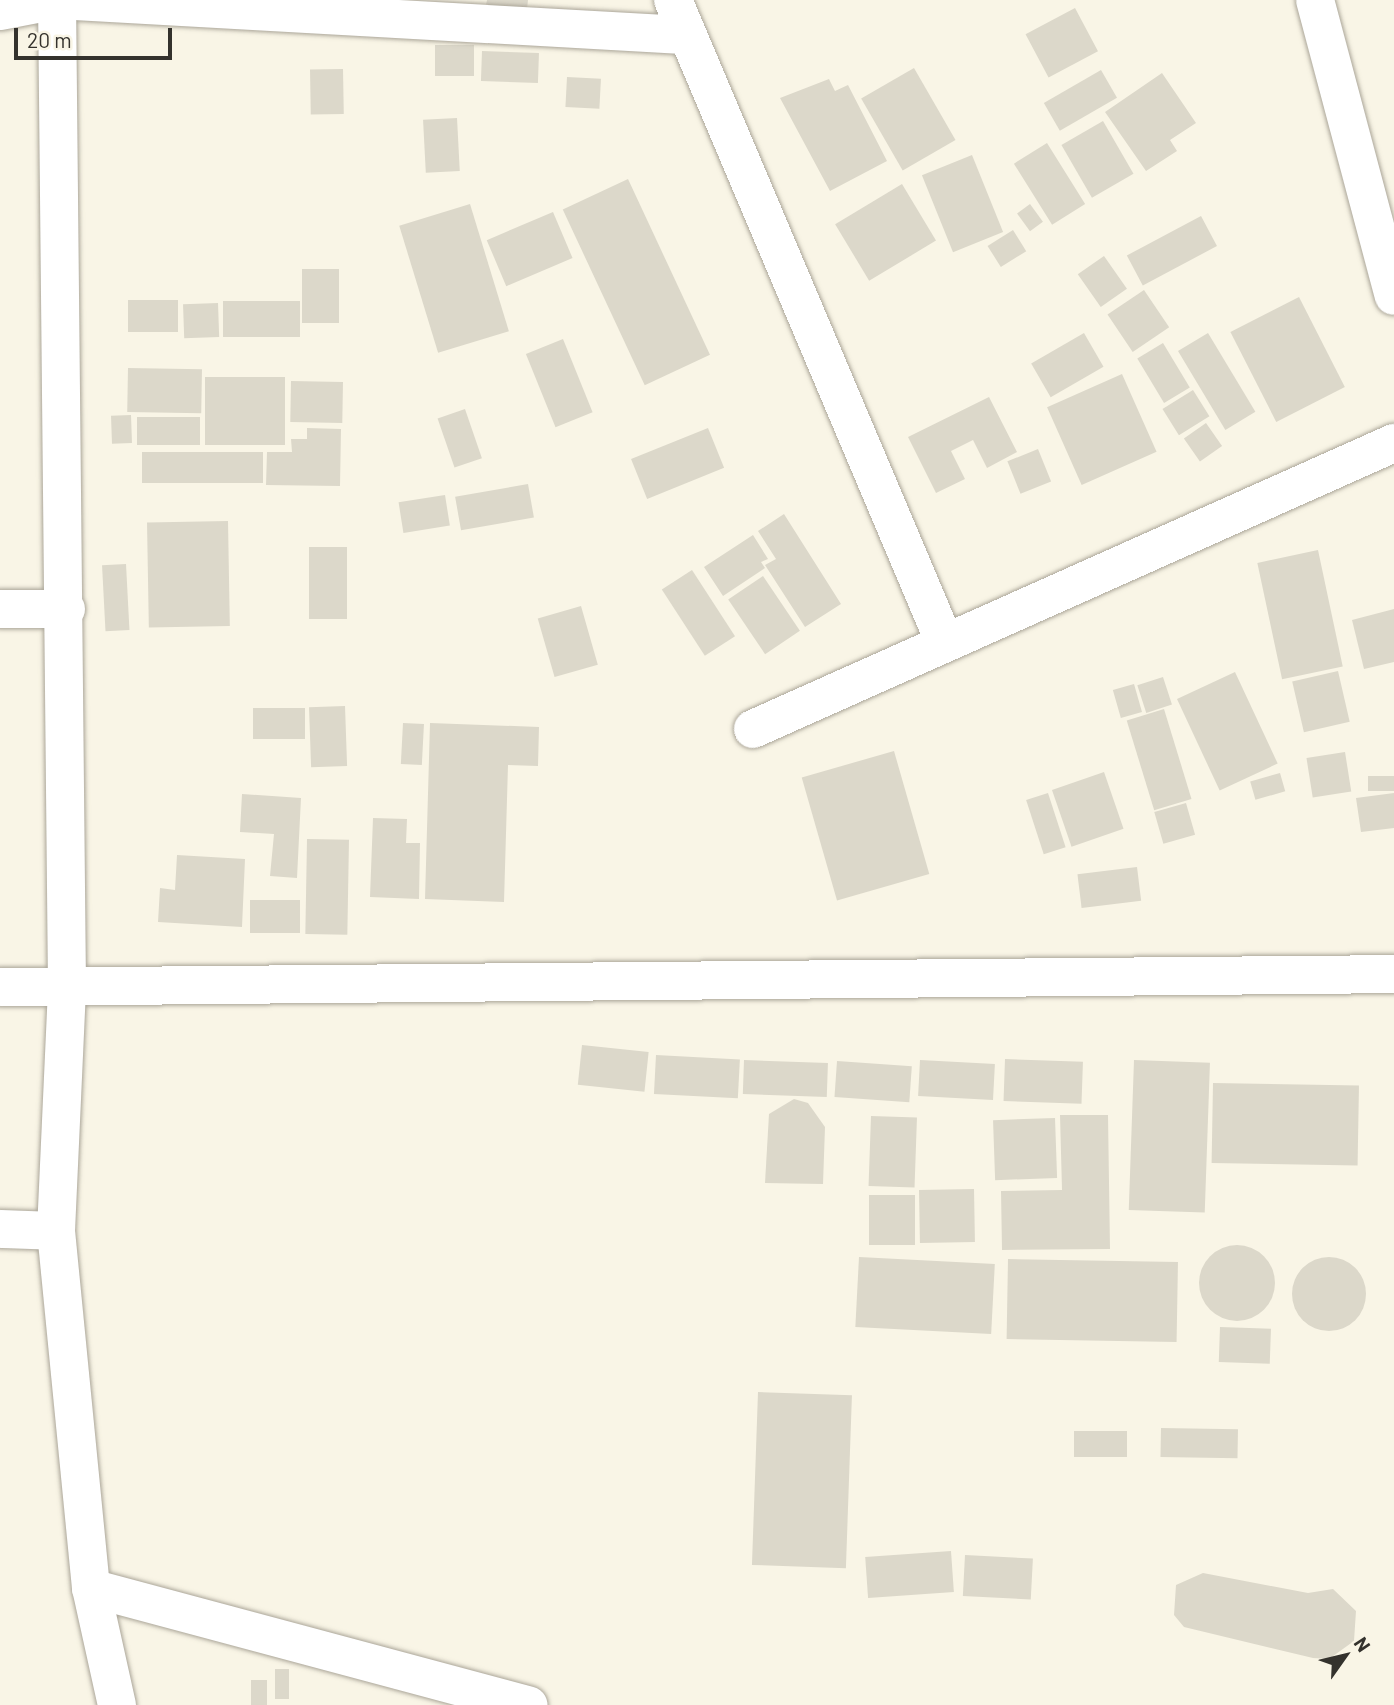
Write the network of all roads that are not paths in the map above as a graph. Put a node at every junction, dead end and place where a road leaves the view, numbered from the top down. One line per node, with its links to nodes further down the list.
1 (57, 0): 3 (street); 4 (street); 8 (street)
2 (1315, 0): 5 (street)
3 (0, 11)
4 (678, 18): 9 (street)
5 (1394, 296)
6 (1394, 443): 9 (street)
7 (0, 609): 8 (street)
8 (66, 609): 12 (street)
9 (944, 641): 10 (street)
10 (753, 729)
11 (1394, 974): 12 (street)
12 (67, 986): 13 (street); 15 (street)
13 (0, 987)
14 (0, 1230): 15 (street)
15 (56, 1231): 16 (street)
16 (90, 1588): 17 (street); 18 (street)
17 (117, 1705)
18 (529, 1705)

